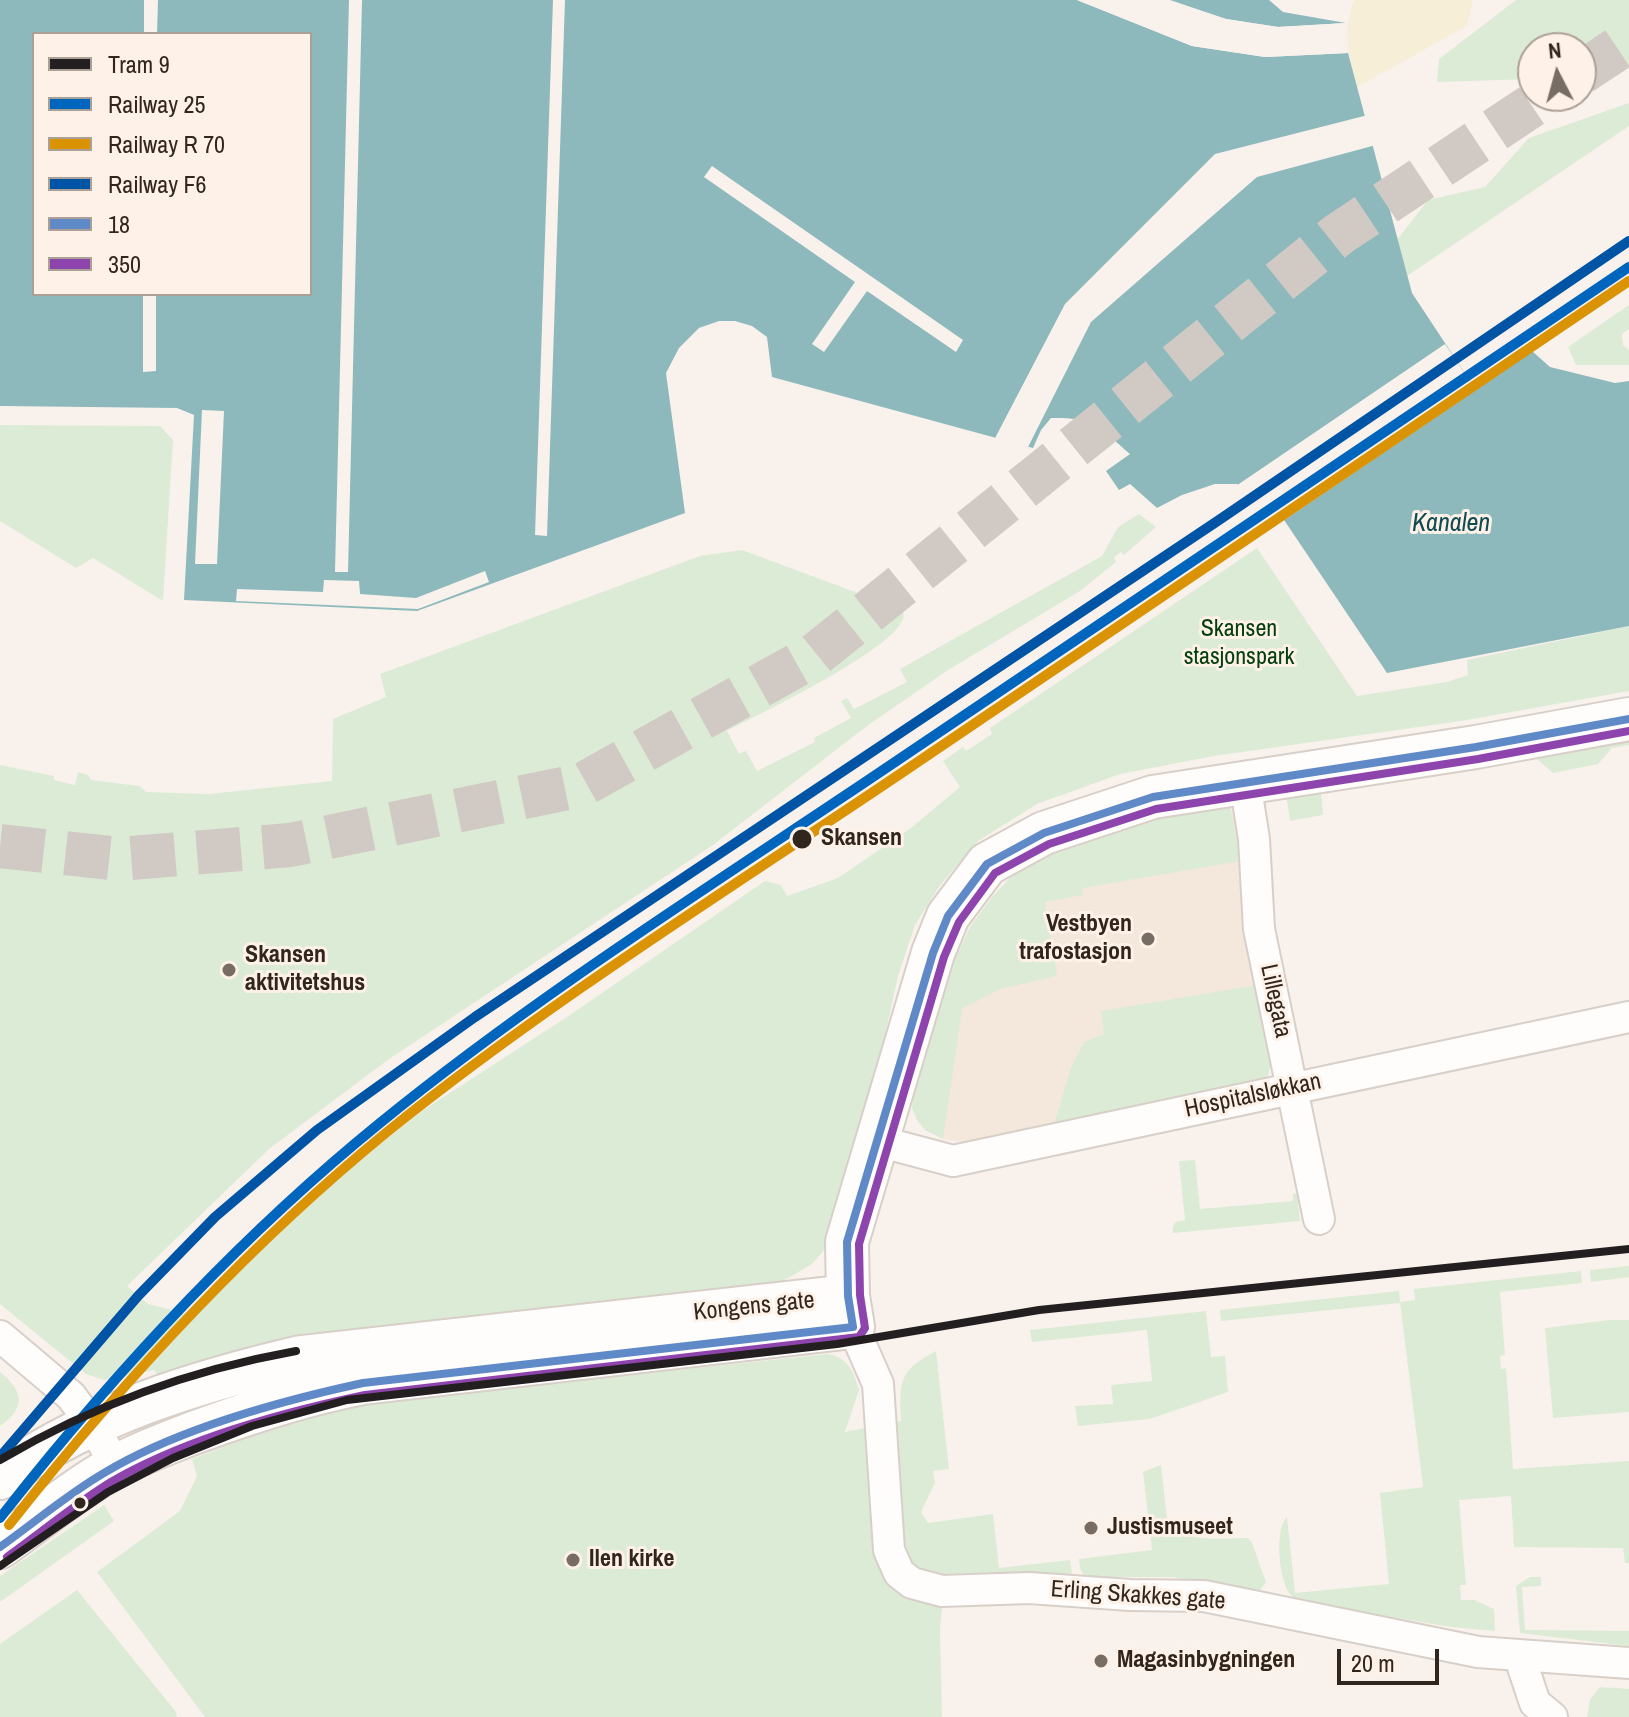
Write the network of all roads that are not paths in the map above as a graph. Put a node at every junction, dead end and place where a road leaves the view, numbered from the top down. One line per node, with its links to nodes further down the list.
1 (1629, 719): 2 (main road)
2 (1245, 782): 4 (street, Lillegata); 5 (main road)
3 (1629, 1017): 4 (street, Hospitalsløkkan)
4 (1294, 1087): 5 (street, Hospitalsløkkan); 6 (street, Lillegata)
5 (896, 1146): 7 (main road)
6 (1319, 1219)
7 (850, 1312): 9 (main road, Kongens gate); 10 (main road, Kongens gate); 13 (street, Erling Skakkes gate)
8 (0, 1336): 9 (street)
9 (92, 1424): 10 (street); 11 (main road, Kongens gate)
10 (116, 1466): 12 (main road, Kongens gate)
11 (0, 1478)
12 (0, 1547)
13 (1519, 1655): 14 (street, Erling Skakkes gate); 15 (street)
14 (1629, 1663)
15 (1552, 1717)

